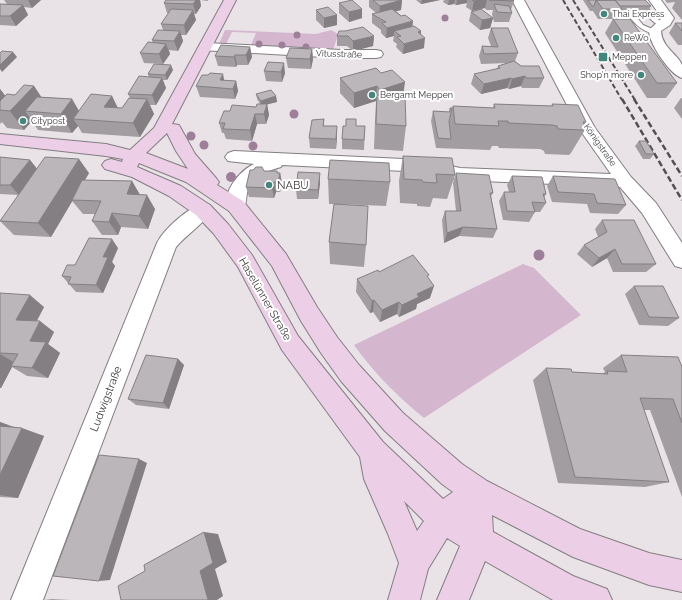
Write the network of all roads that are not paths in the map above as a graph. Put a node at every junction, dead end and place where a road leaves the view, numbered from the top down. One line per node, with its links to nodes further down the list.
1 (230, 0): 7 (street)
2 (518, 0): 17 (street, Königstraße)
3 (620, 0): 6 (lane)
4 (639, 0): 6 (lane)
5 (655, 0): 6 (street)
6 (665, 26): 9 (street)
7 (206, 47): 8 (street, Vitusstraße); 10 (street)
8 (376, 54)
9 (682, 74)
10 (176, 105): 11 (street); 16 (street)
11 (173, 129): 16 (street); 18 (street)
12 (0, 139): 16 (street, Haselünner Straße)
13 (0, 149): 16 (street, Haselünner Straße)
14 (234, 158): 15 (street)
15 (289, 160): 17 (street); 18 (street)
16 (137, 162): 18 (street, Haselünner Straße); 19 (street, Haselünner Straße)
17 (625, 181): 20 (street, Königstraße)
18 (236, 206): 22 (street, Haselünner Straße)
19 (203, 210): 21 (street, Haselünner Straße); 27 (street, Ludwigstraße)
20 (682, 260)
21 (373, 452): 23 (street, Haselünner Straße); 25 (street)
22 (477, 491): 23 (street); 24 (street); 26 (street, Haselünner Straße)
23 (443, 518): 24 (street, Haselünner Straße); 25 (street)
24 (478, 540): 29 (street); 30 (street, Haselünner Straße)
25 (414, 563): 28 (street)
26 (682, 576)
27 (27, 600)
28 (404, 600)
29 (452, 600)
30 (596, 600)

